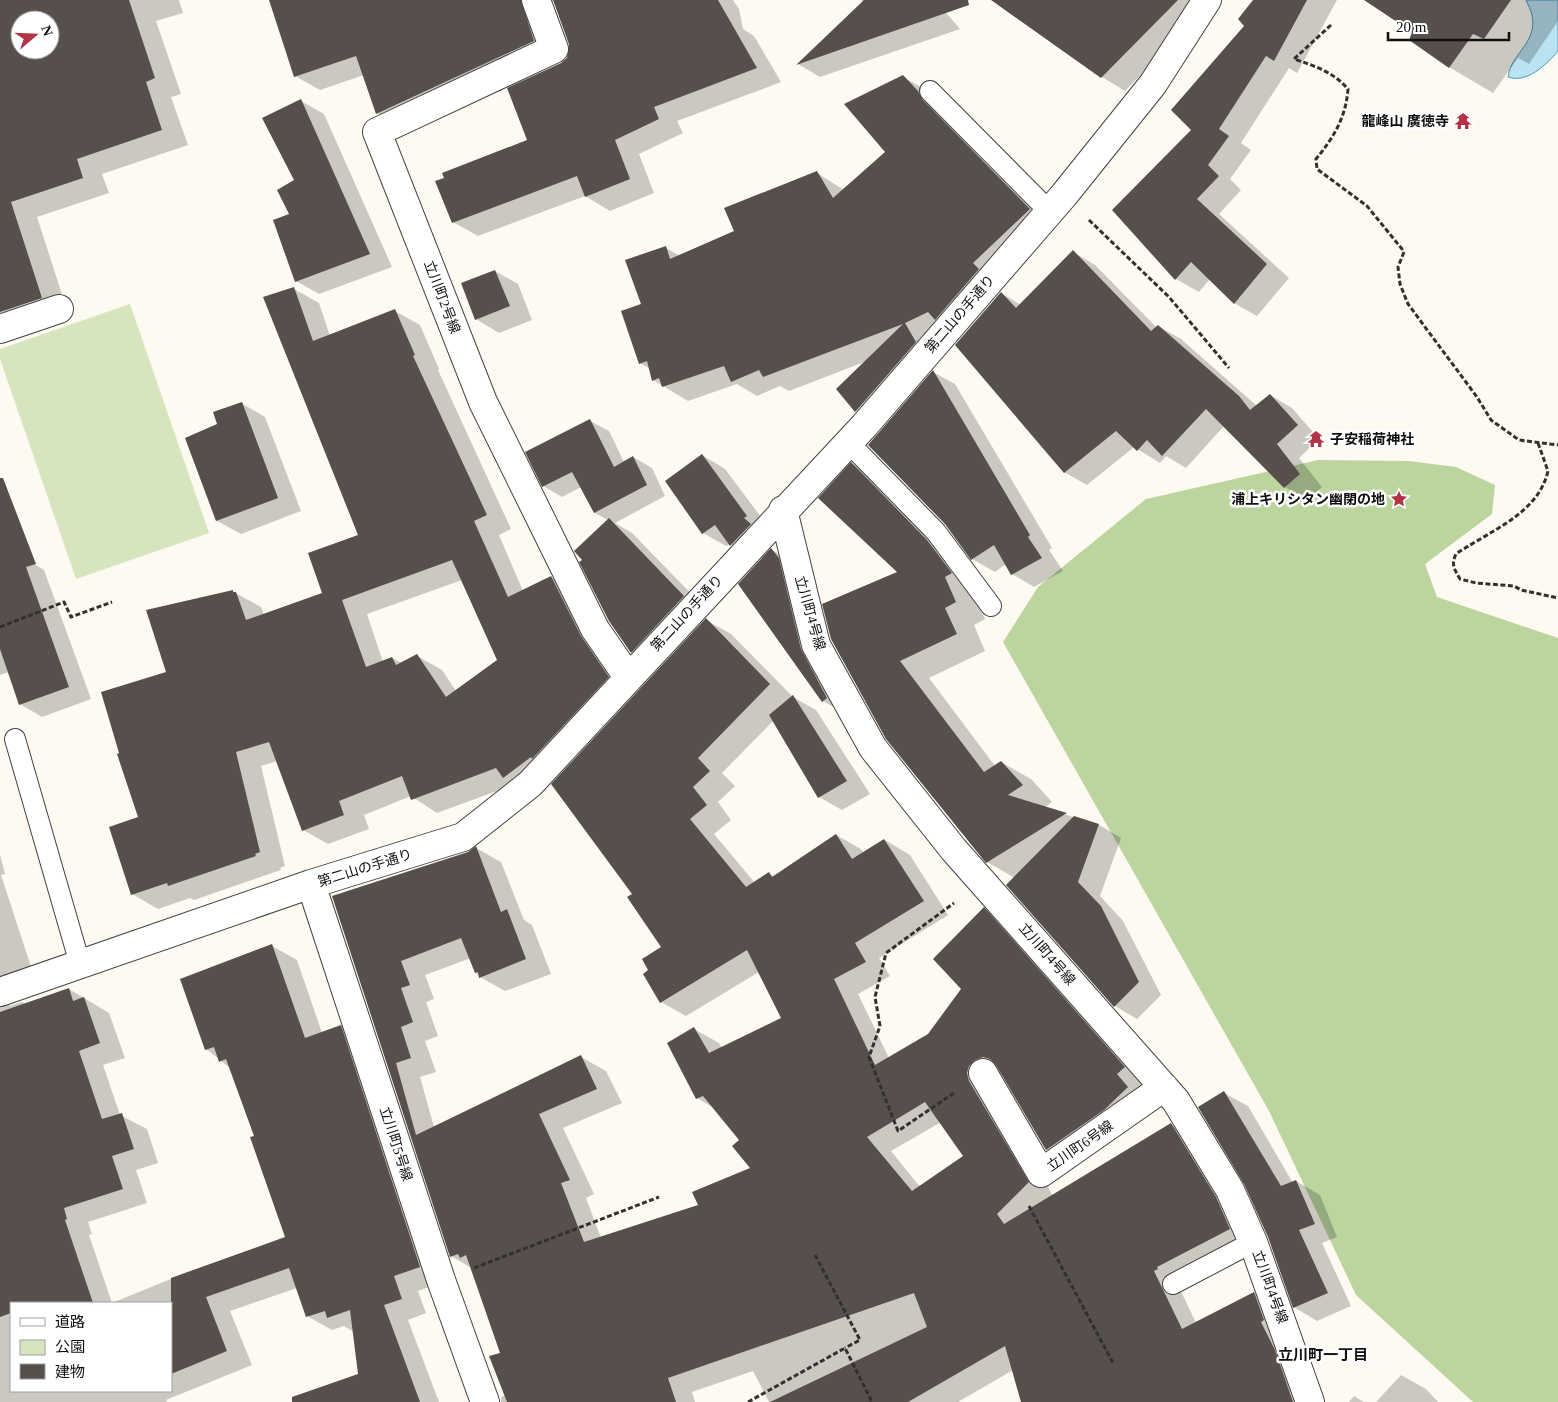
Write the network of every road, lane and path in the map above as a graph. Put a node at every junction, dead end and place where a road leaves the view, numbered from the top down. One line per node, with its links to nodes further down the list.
1 (536, 0): 17 (street, 立川町2号線)
2 (1207, 0): 5 (street, 第二山の手通り)
3 (1331, 25): 10 (path)
4 (930, 91): 5 (lane)
5 (1056, 203): 8 (path); 9 (street, 第二山の手通り)
6 (58, 309): 7 (street)
7 (0, 329)
8 (1230, 368)
9 (848, 442): 12 (street, 第二山の手通り); 15 (lane)
10 (1538, 443): 11 (path); 13 (path)
11 (1558, 445)
12 (783, 510): 17 (street, 第二山の手通り); 19 (street, 立川町4号線)
13 (1558, 598)
14 (112, 602): 16 (path)
15 (991, 606)
16 (0, 627)
17 (628, 677): 20 (street, 第二山の手通り)
18 (15, 739): 21 (lane)
19 (982, 881): 23 (path); 24 (street, 立川町4号線)
20 (311, 884): 21 (street, 第二山の手通り); 29 (street, 立川町5号線)
21 (80, 964): 22 (street, 第二山の手通り)
22 (0, 992)
23 (983, 1073): 25 (street, 立川町6号線)
24 (1164, 1087): 25 (street, 立川町6号線); 27 (street, 立川町4号線)
25 (1041, 1174): 32 (path)
26 (659, 1197): 29 (path)
27 (1253, 1242): 30 (lane); 36 (street, 立川町4号線)
28 (815, 1255): 31 (path)
29 (441, 1280): 33 (street, 立川町5号線)
30 (1173, 1284)
31 (845, 1348): 34 (path); 35 (path)
32 (1113, 1363)
33 (485, 1402)
34 (748, 1402)
35 (872, 1402)
36 (1310, 1402)

